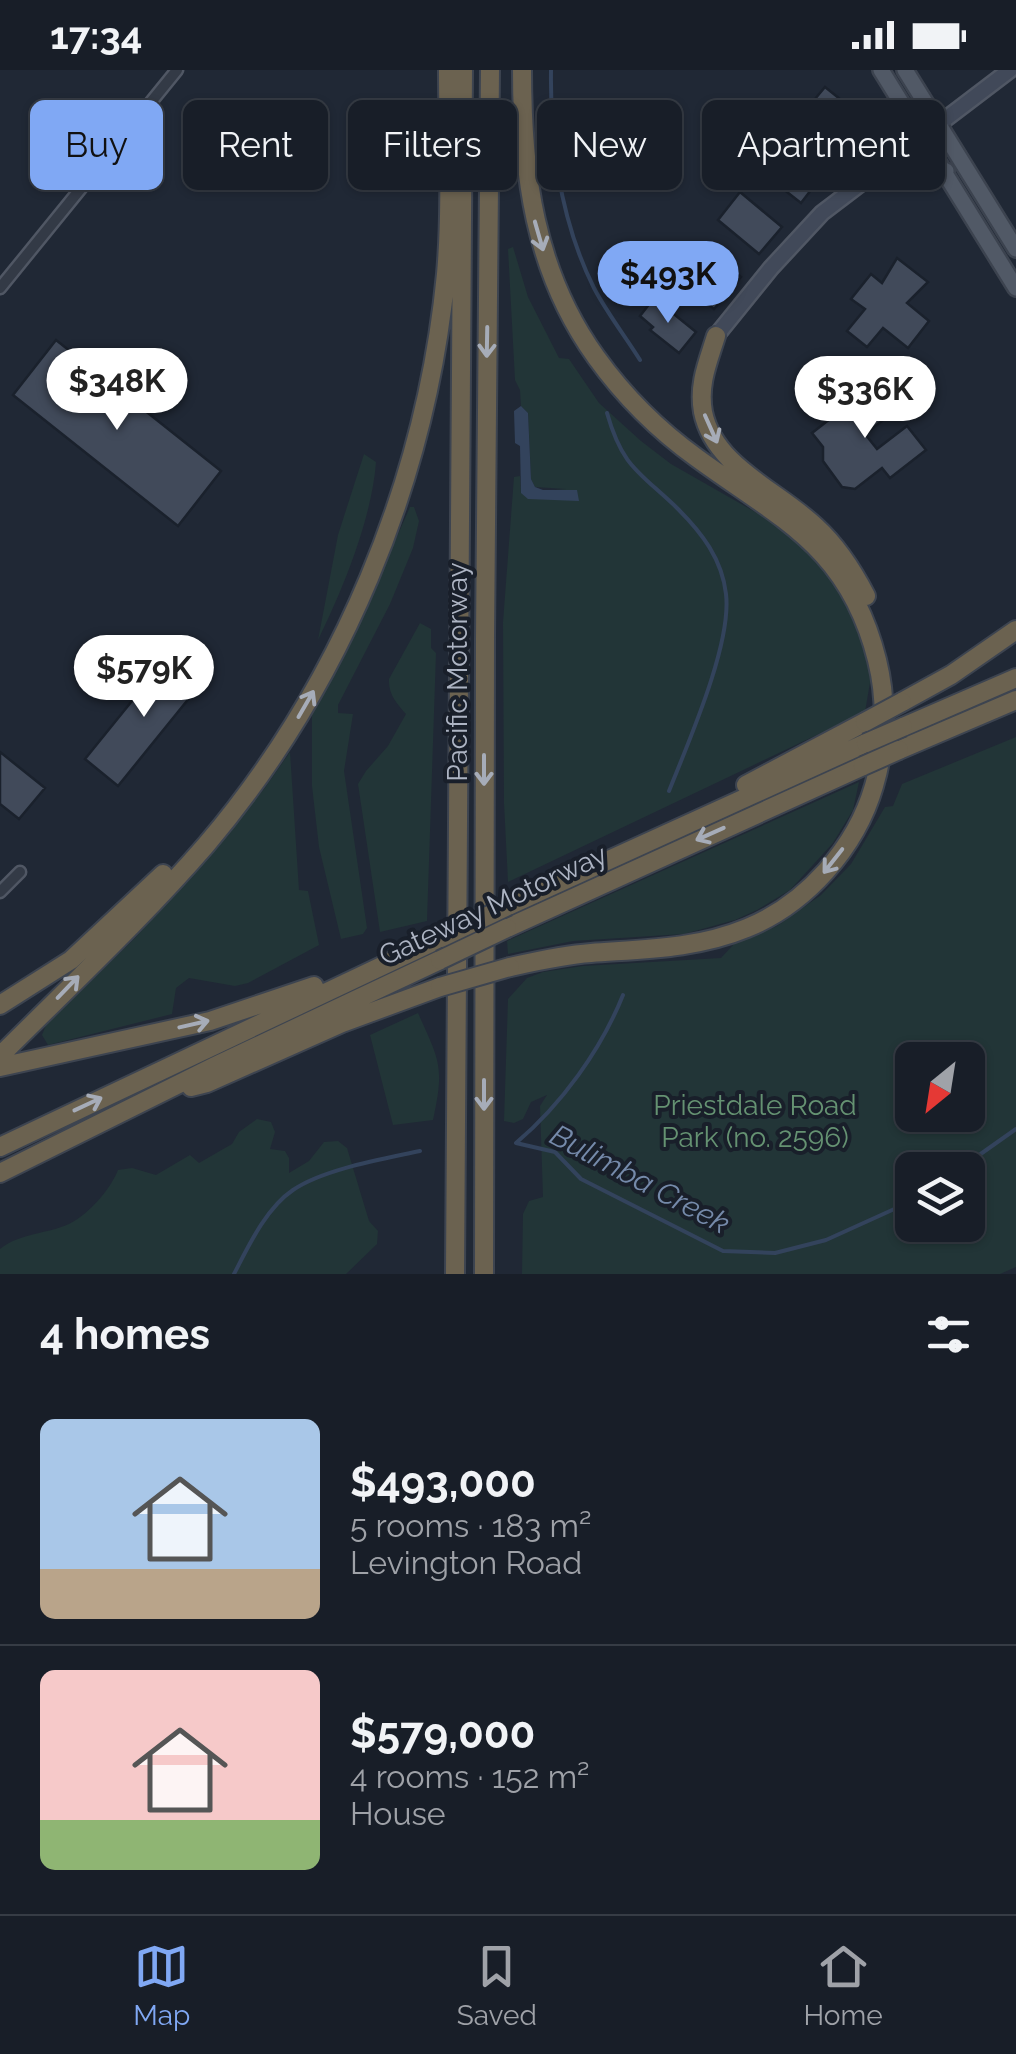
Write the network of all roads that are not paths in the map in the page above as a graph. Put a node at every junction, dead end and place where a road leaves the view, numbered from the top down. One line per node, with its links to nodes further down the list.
1 (177, 70): 16 (street)
2 (448, 70): 23 (highway, one-way to 2)
3 (463, 70): 34 (highway, Pacific Motorway)
4 (490, 70): 35 (highway, Pacific Motorway, one-way to 35)
5 (522, 70): 20 (highway, one-way to 20)
6 (881, 70): 9 (main road)
7 (905, 70): 10 (main road)
8 (1010, 70): 11 (street)
9 (900, 100)
10 (925, 100)
11 (945, 119)
12 (945, 131): 15 (main road)
13 (946, 171): 17 (main road)
14 (854, 190): 18 (street)
15 (1016, 250)
16 (0, 288)
17 (1016, 288)
18 (716, 336): 20 (highway, one-way to 20)
19 (1016, 630): 24 (highway, bridge)
20 (880, 673): 31 (highway, one-way to 31, bridge)
21 (1016, 678): 24 (highway, Gateway Motorway, bridge)
22 (1016, 700): 31 (highway, Gateway Motorway, one-way to 31, bridge)
23 (252, 786): 28 (highway); 29 (highway, one-way to 23)
24 (734, 802): 27 (highway, Gateway Motorway, bridge)
25 (20, 872): 26 (street)
26 (0, 892)
27 (372, 970): 30 (highway, one-way to 27); 32 (highway, Gateway Motorway, one-way to 27)
28 (0, 1005)
29 (0, 1056)
30 (0, 1067)
31 (166, 1092): 33 (highway, Gateway Motorway)
32 (0, 1146)
33 (0, 1173)
34 (454, 1274)
35 (484, 1274)

